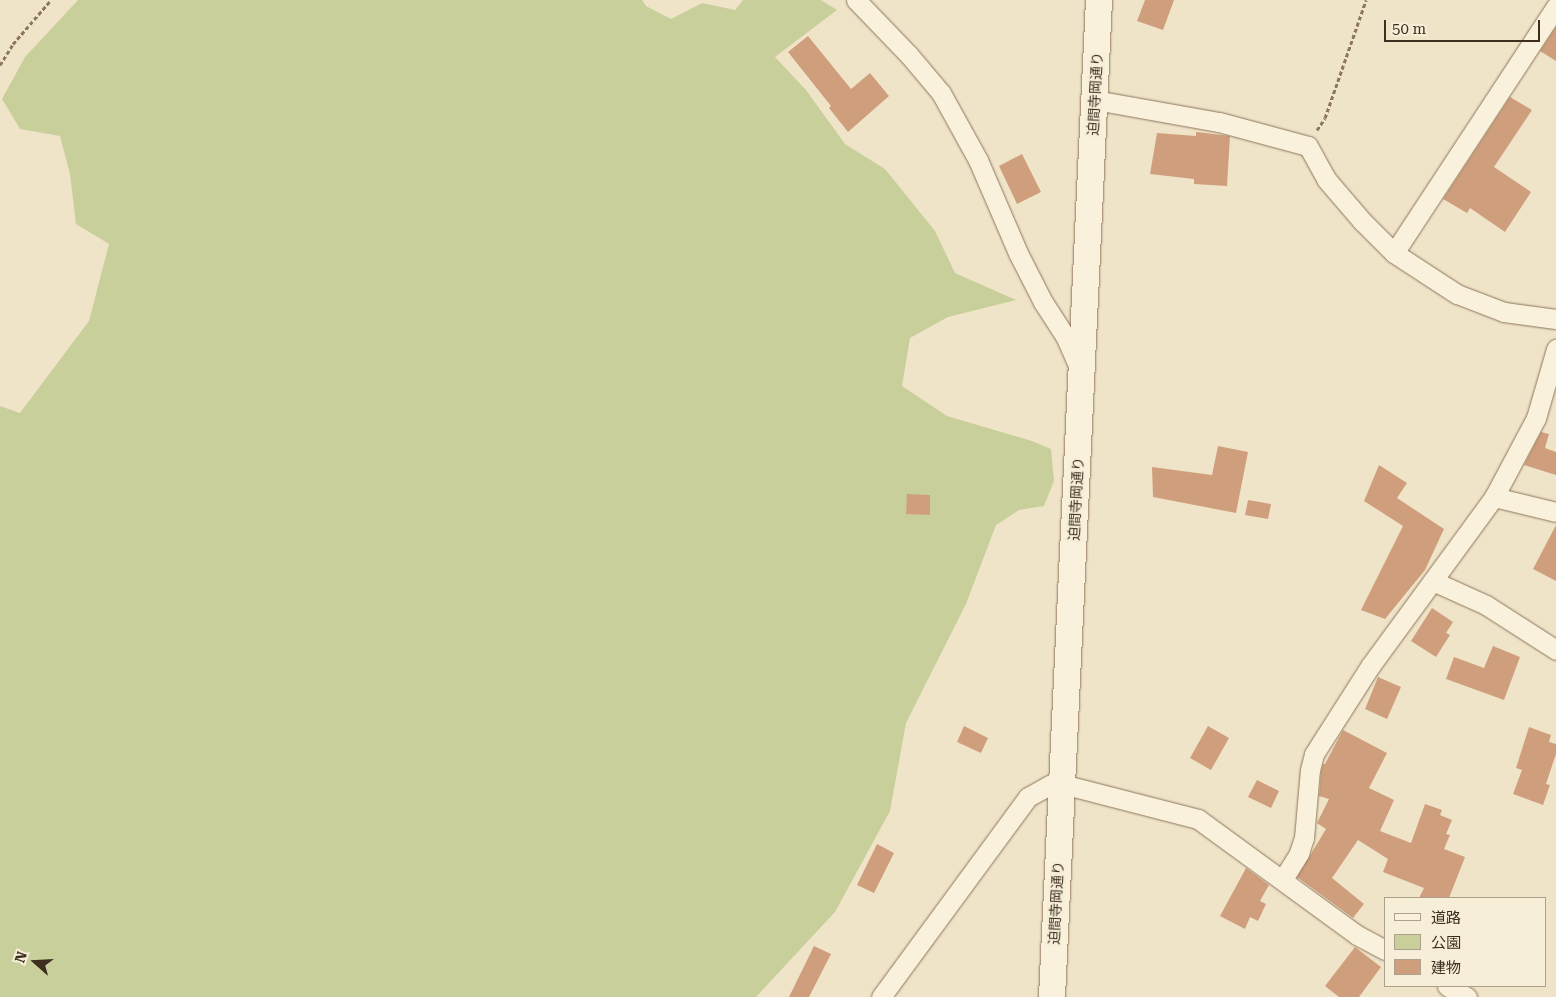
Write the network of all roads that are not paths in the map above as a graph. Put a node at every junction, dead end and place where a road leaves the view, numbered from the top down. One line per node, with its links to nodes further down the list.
1 (856, 0): 8 (street)
2 (1100, 0): 4 (street, 迫間寺岡通り)
3 (1556, 6): 5 (street)
4 (1095, 100): 5 (street); 8 (street, 迫間寺岡通り)
5 (1394, 253): 6 (street)
6 (1556, 319)
7 (1556, 349): 9 (street)
8 (1082, 376): 13 (street, 迫間寺岡通り)
9 (1494, 497): 10 (street); 11 (street)
10 (1556, 512)
11 (1433, 581): 12 (street); 14 (street)
12 (1556, 650)
13 (1062, 784): 14 (street); 17 (street); 18 (street, 迫間寺岡通り)
14 (1282, 879): 15 (street)
15 (1384, 949)
16 (1449, 987): 19 (street)
17 (882, 997)
18 (1052, 997)
19 (1467, 997)

